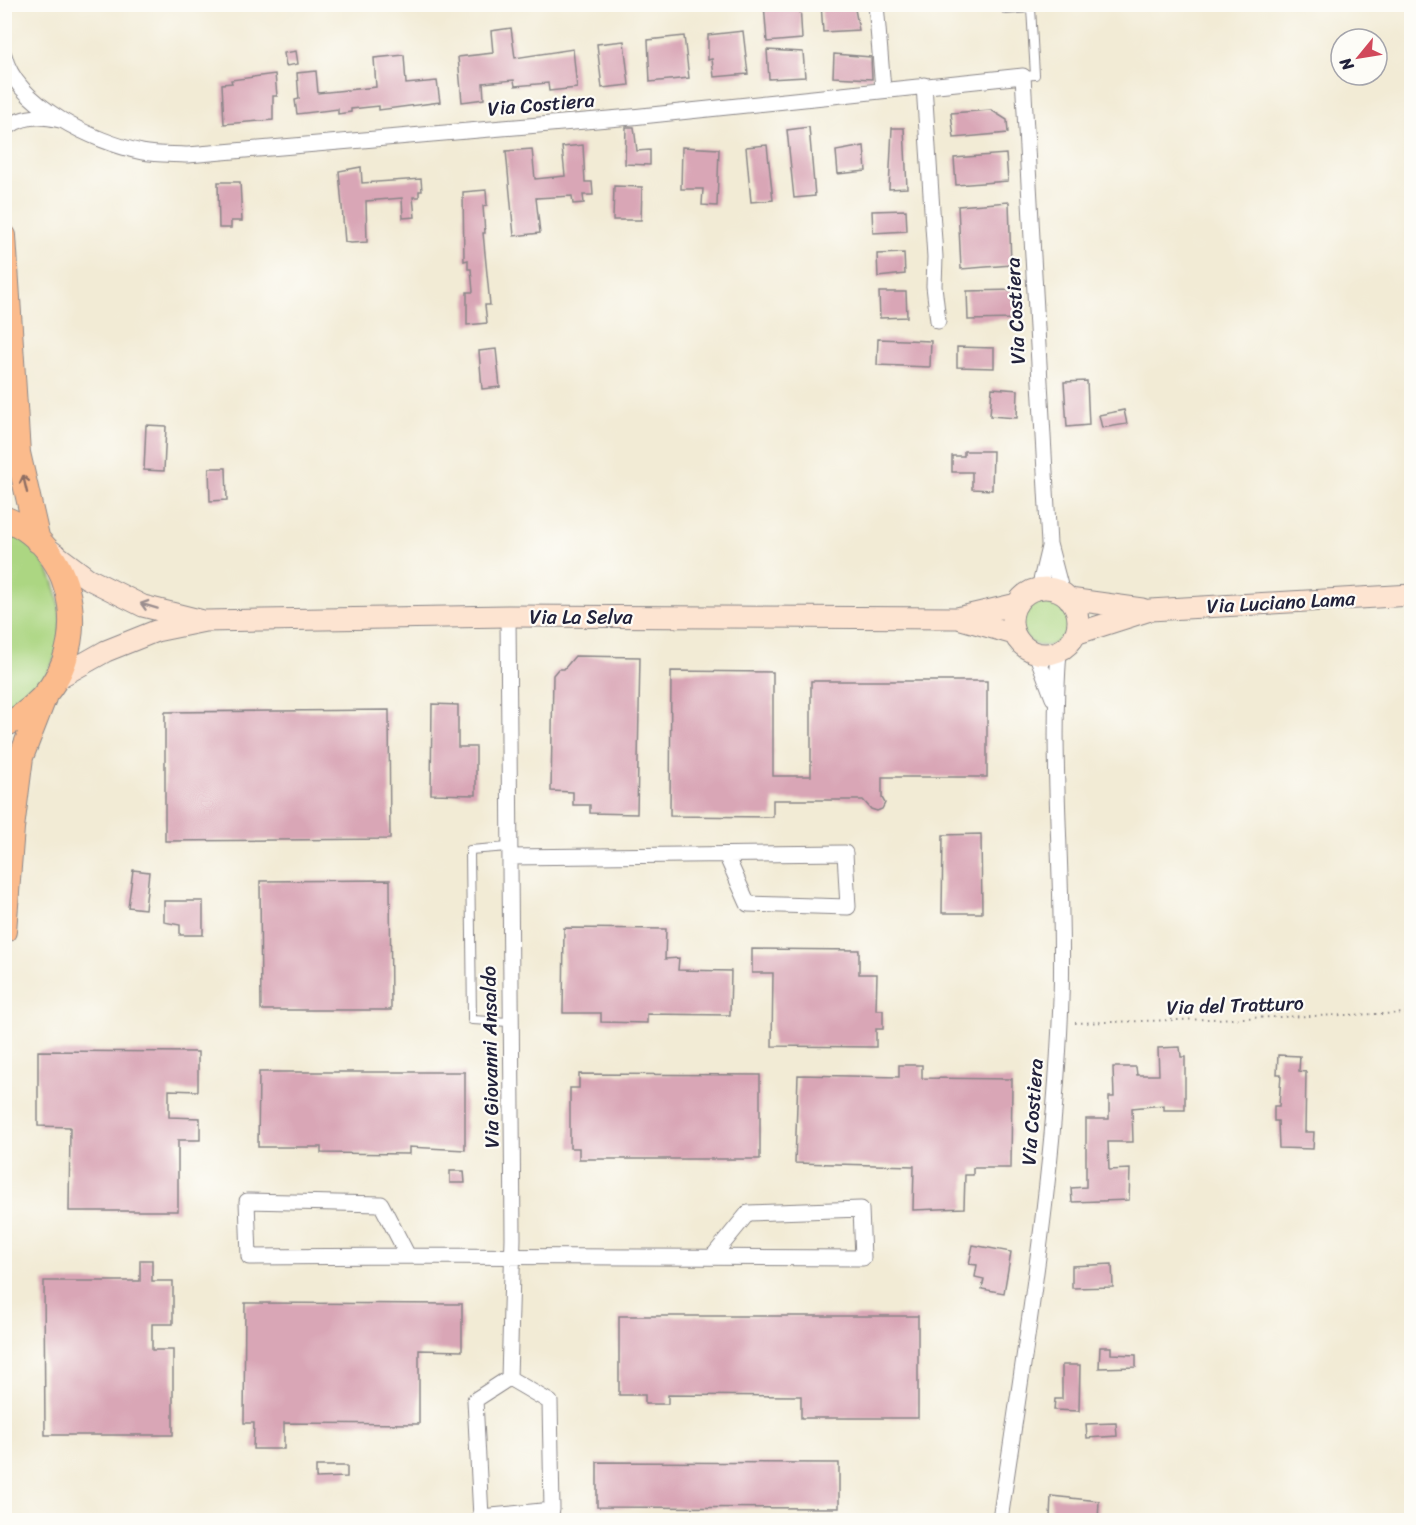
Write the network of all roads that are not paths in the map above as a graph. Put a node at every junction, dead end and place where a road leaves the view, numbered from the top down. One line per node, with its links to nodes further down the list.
1 (876, 4): 6 (street)
2 (1006, 10): 4 (lane)
3 (4, 55): 7 (street, Via Costiera)
4 (1023, 76): 5 (street, Via Costiera); 13 (street, Via Costiera)
5 (924, 85): 6 (street, Via Costiera); 10 (street)
6 (883, 89): 7 (street, Via Costiera)
7 (67, 122): 8 (street, Via Costiera)
8 (4, 131)
9 (4, 236): 12 (main road, one-way to 9)
10 (938, 321)
11 (4, 518): 12 (main road)
12 (41, 543): 21 (street, Via La Selva, one-way to 12); 26 (main road)
13 (1049, 544): 14 (street, Via Costiera); 16 (street, Via Costiera)
14 (1039, 589): 16 (street); 17 (street)
15 (1412, 595): 18 (street, Via Luciano Lama)
16 (1065, 596): 18 (street, Via Luciano Lama); 23 (street)
17 (1017, 604): 20 (street, Via La Selva); 22 (street)
18 (1150, 610): 23 (street, Via Luciano Lama)
19 (508, 616): 20 (street, Via La Selva); 21 (street, Via La Selva); 29 (street, Via Giovanni Ansaldo)
20 (957, 618): 22 (street, Via La Selva)
21 (205, 621): 26 (street, Via La Selva)
22 (1014, 633): 25 (street)
23 (1075, 634): 24 (street)
24 (1059, 651): 25 (street); 27 (street, Via Costiera)
25 (1036, 653): 27 (street, Via Costiera)
26 (51, 687): 28 (main road); 31 (main road)
27 (1055, 702): 37 (street, Via Costiera)
28 (4, 725)
29 (509, 852): 30 (street); 32 (street, Via Giovanni Ansaldo); 32 (lane)
30 (726, 855): 30 (street)
31 (4, 930)
32 (510, 1022): 34 (street, Via Giovanni Ansaldo)
33 (408, 1256): 33 (street); 34 (street)
34 (512, 1256): 35 (street); 36 (street, Via Giovanni Ansaldo)
35 (713, 1256): 35 (street)
36 (508, 1378): 36 (street)
37 (1000, 1521)

